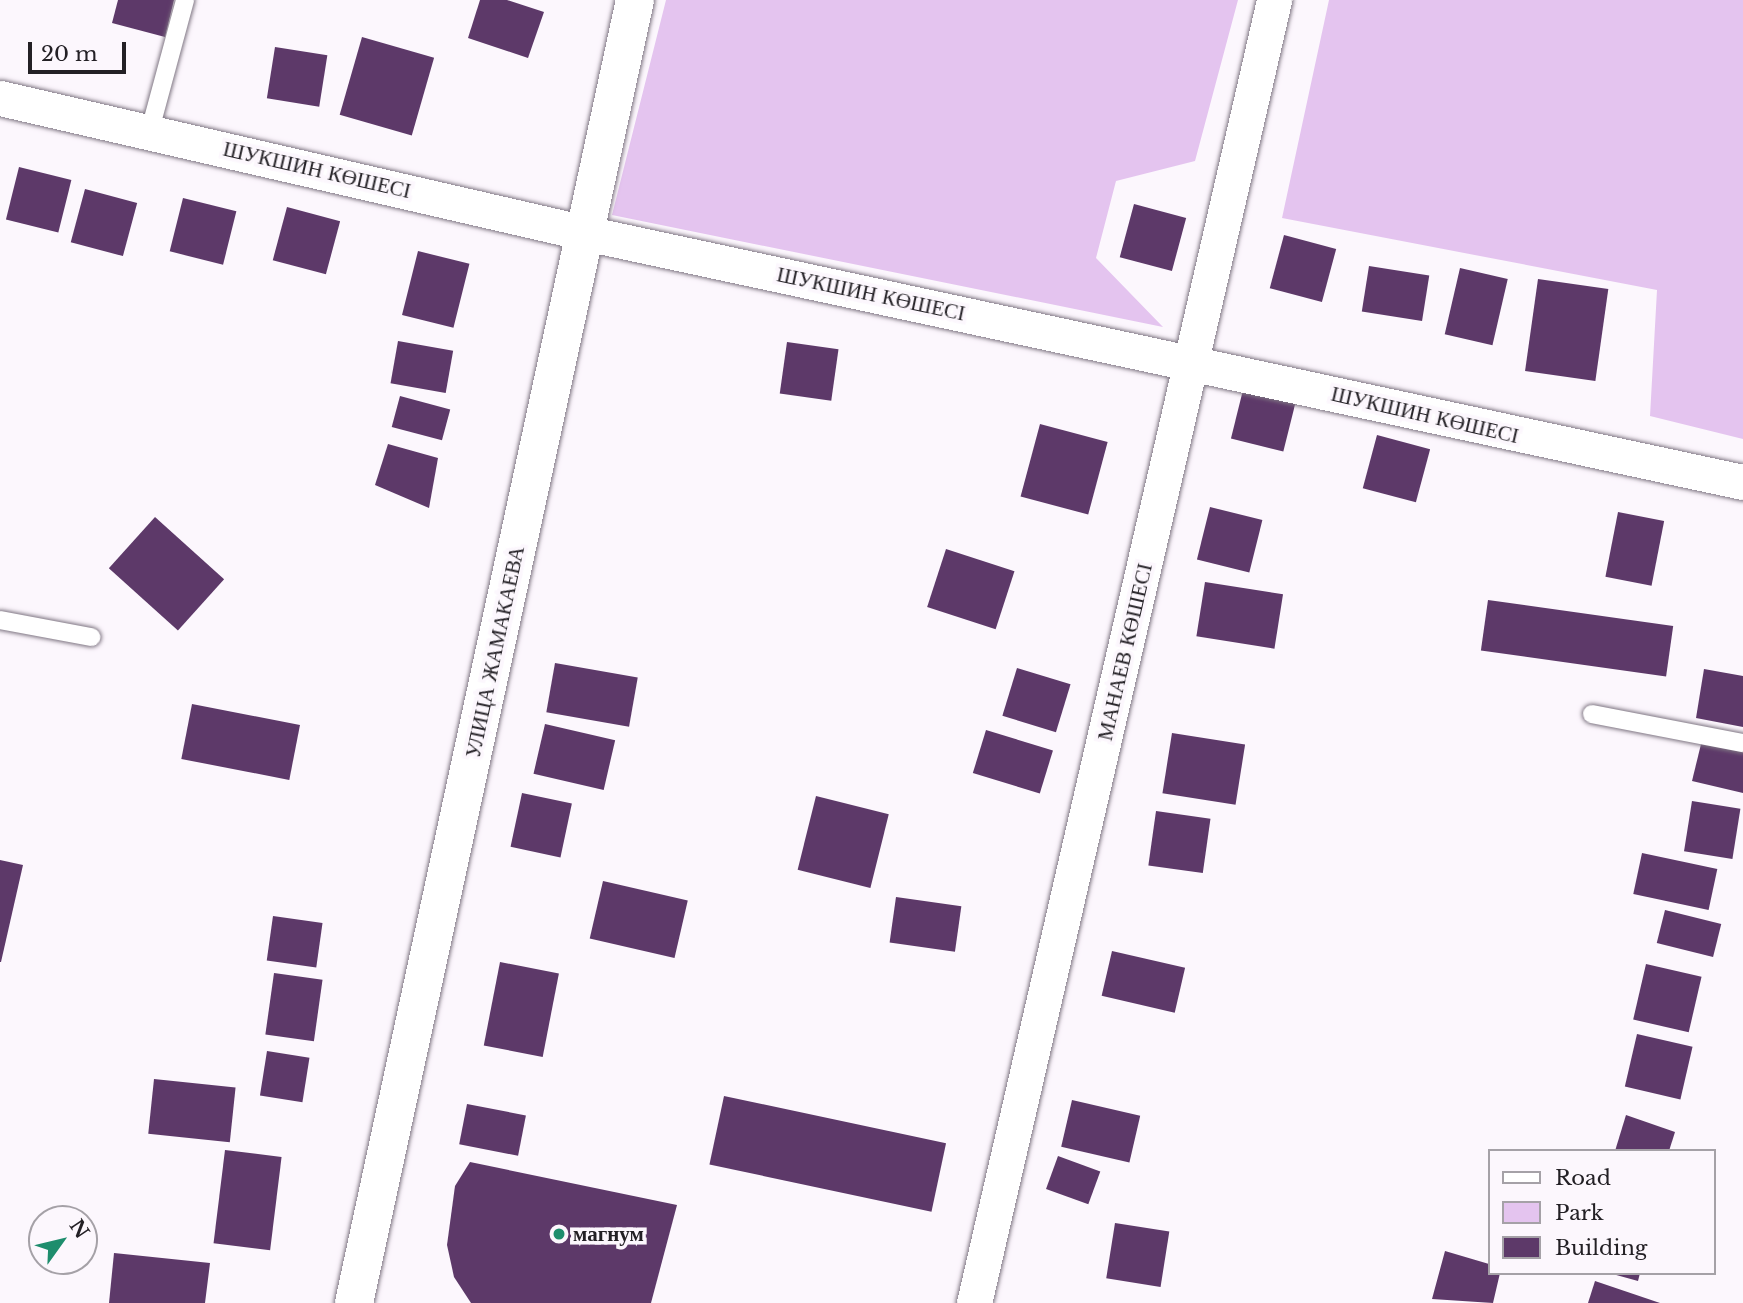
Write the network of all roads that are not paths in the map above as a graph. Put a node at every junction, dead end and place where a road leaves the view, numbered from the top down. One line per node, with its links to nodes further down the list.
1 (185, 0): 5 (lane)
2 (635, 0): 6 (street, УЛИЦА ЖАМАКАЕВА)
3 (1274, 0): 7 (street, МАНАЕВ КӨШЕСІ)
4 (0, 98): 5 (street, ШУКШИН КӨШЕСІ)
5 (150, 130): 6 (street, ШУКШИН КӨШЕСІ)
6 (585, 233): 7 (street, ШУКШИН КӨШЕСІ); 13 (street, УЛИЦА ЖАМАКАЕВА)
7 (1192, 362): 8 (street, ШУКШИН КӨШЕСІ); 14 (street, МАНАЕВ КӨШЕСІ)
8 (1743, 482)
9 (0, 620): 10 (lane)
10 (91, 637)
11 (1592, 715): 12 (lane)
12 (1743, 743)
13 (354, 1303)
14 (974, 1303)

